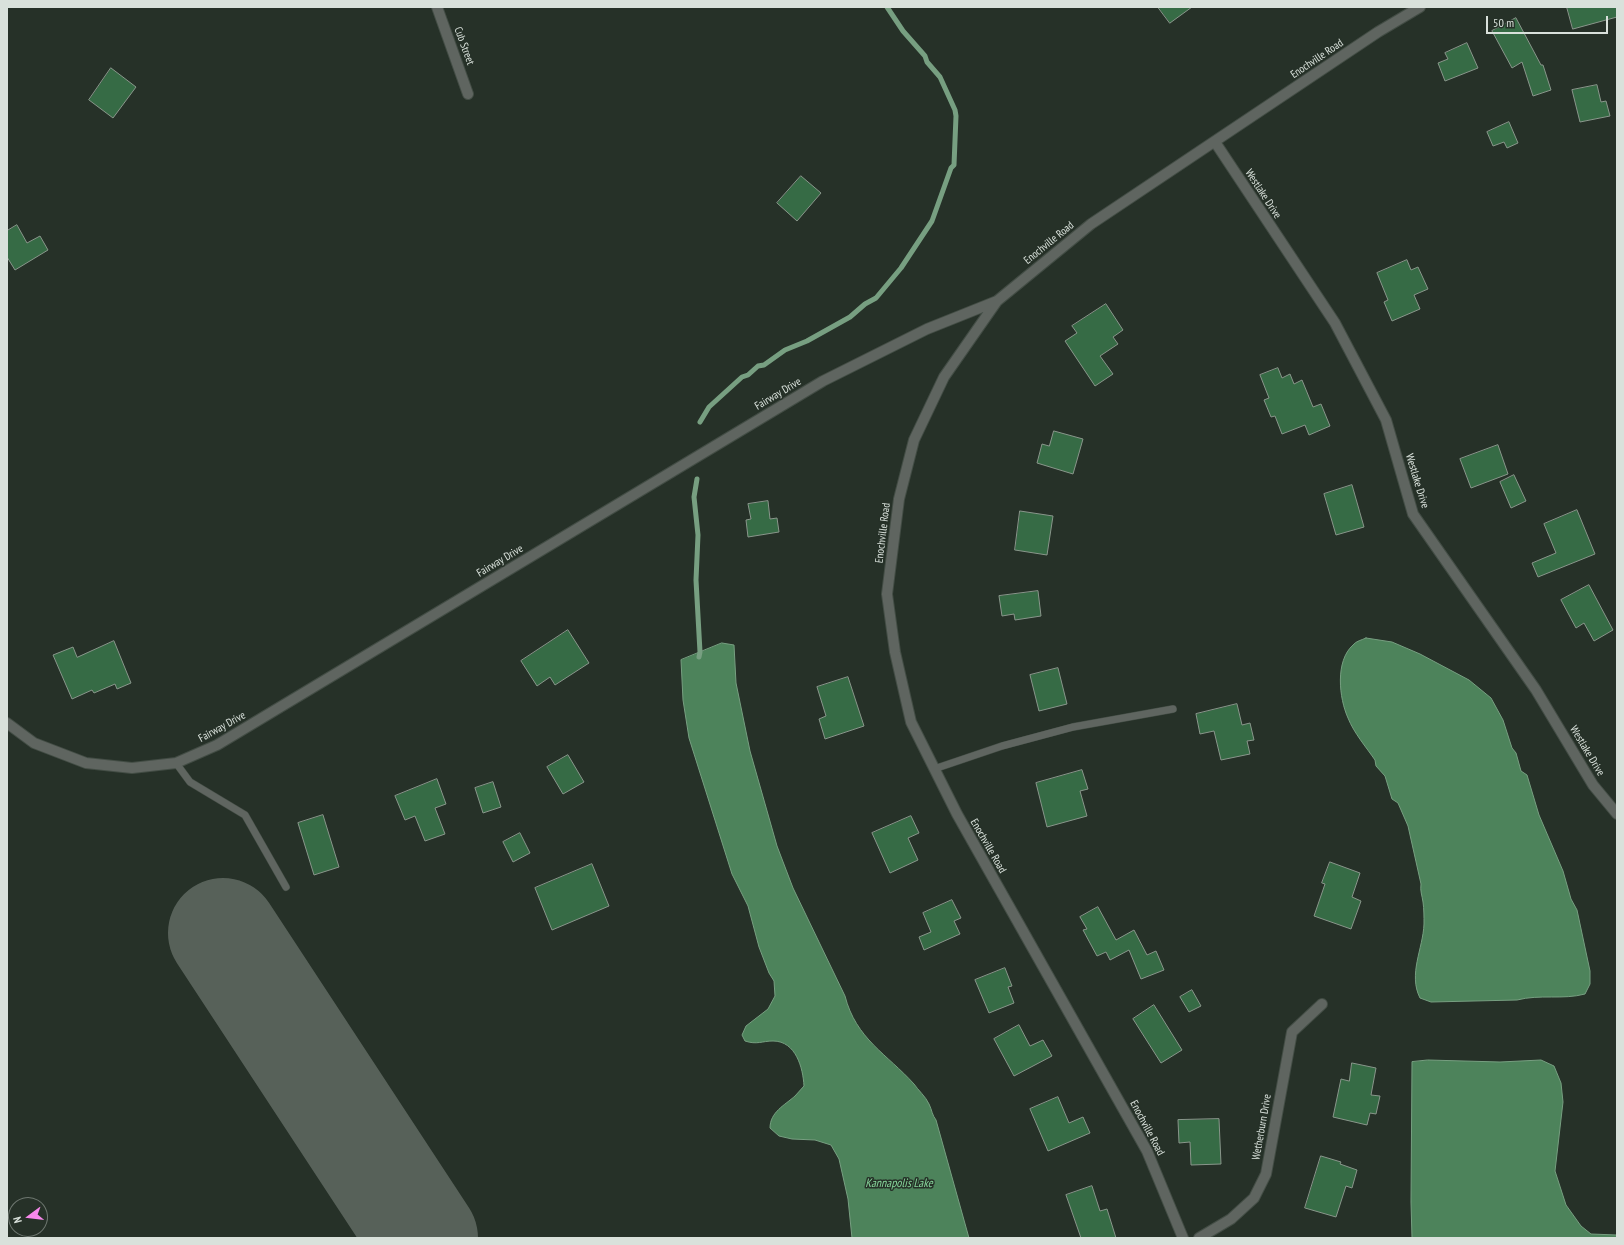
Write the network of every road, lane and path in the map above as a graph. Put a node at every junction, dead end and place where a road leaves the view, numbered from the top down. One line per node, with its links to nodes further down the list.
1 (437, 7): 3 (street, Cub Street)
2 (1420, 7): 4 (street, Enochville Road)
3 (468, 94)
4 (1215, 142): 5 (street, Enochville Road); 10 (street, Westlake Drive)
5 (997, 301): 8 (street, Fairway Drive); 9 (street, Enochville Road)
6 (1173, 709): 9 (lane)
7 (7, 723): 8 (street, Fairway Drive)
8 (176, 763): 11 (lane)
9 (934, 769): 13 (street, Enochville Road)
10 (1617, 814)
11 (286, 887)
12 (1322, 1004): 14 (street, Wetherburn Drive)
13 (1183, 1238)
14 (1199, 1238)

